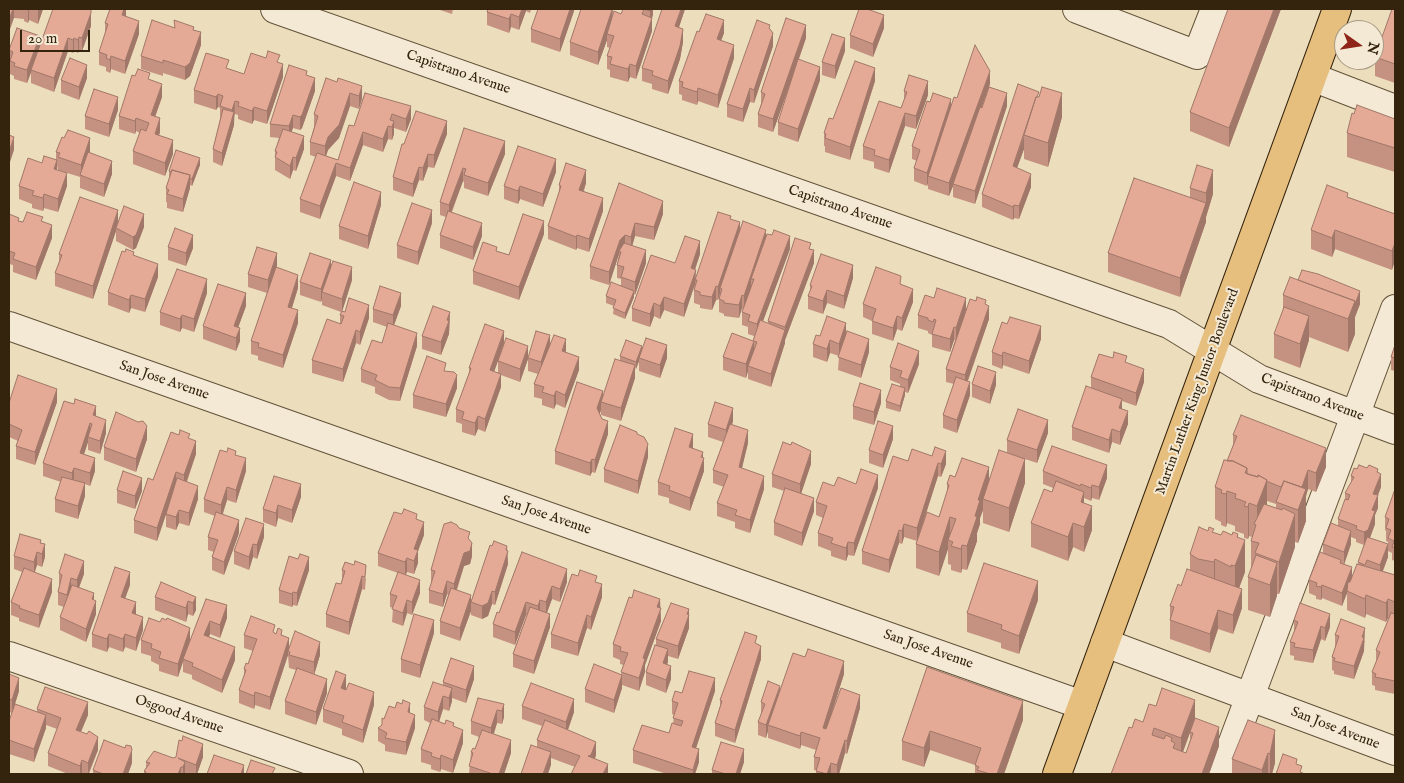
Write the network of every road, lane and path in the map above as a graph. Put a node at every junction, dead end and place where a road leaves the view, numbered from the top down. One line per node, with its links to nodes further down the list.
1 (275, 9): 9 (street, Capistrano Avenue)
2 (1076, 9): 3 (street)
3 (1215, 9)
4 (1337, 9): 5 (main road, Martin Luther King Junior Boulevard)
5 (1312, 78): 6 (street); 9 (main road, Martin Luther King Junior Boulevard)
6 (1395, 109)
7 (1395, 309): 10 (street)
8 (9, 326): 15 (street, San Jose Avenue)
9 (1213, 351): 10 (street, Capistrano Avenue); 12 (main road, Martin Luther King Junior Boulevard)
10 (1356, 415): 11 (street, Capistrano Avenue); 14 (street)
11 (1395, 430)
12 (1105, 643): 14 (street, San Jose Avenue); 15 (main road, Martin Luther King Junior Boulevard)
13 (9, 656): 17 (street, Osgood Avenue)
14 (1250, 697): 16 (street, San Jose Avenue); 19 (street)
15 (1082, 705): 18 (main road, Martin Luther King Junior Boulevard)
16 (1395, 751)
17 (349, 774)
18 (1057, 774)
19 (1221, 774)

